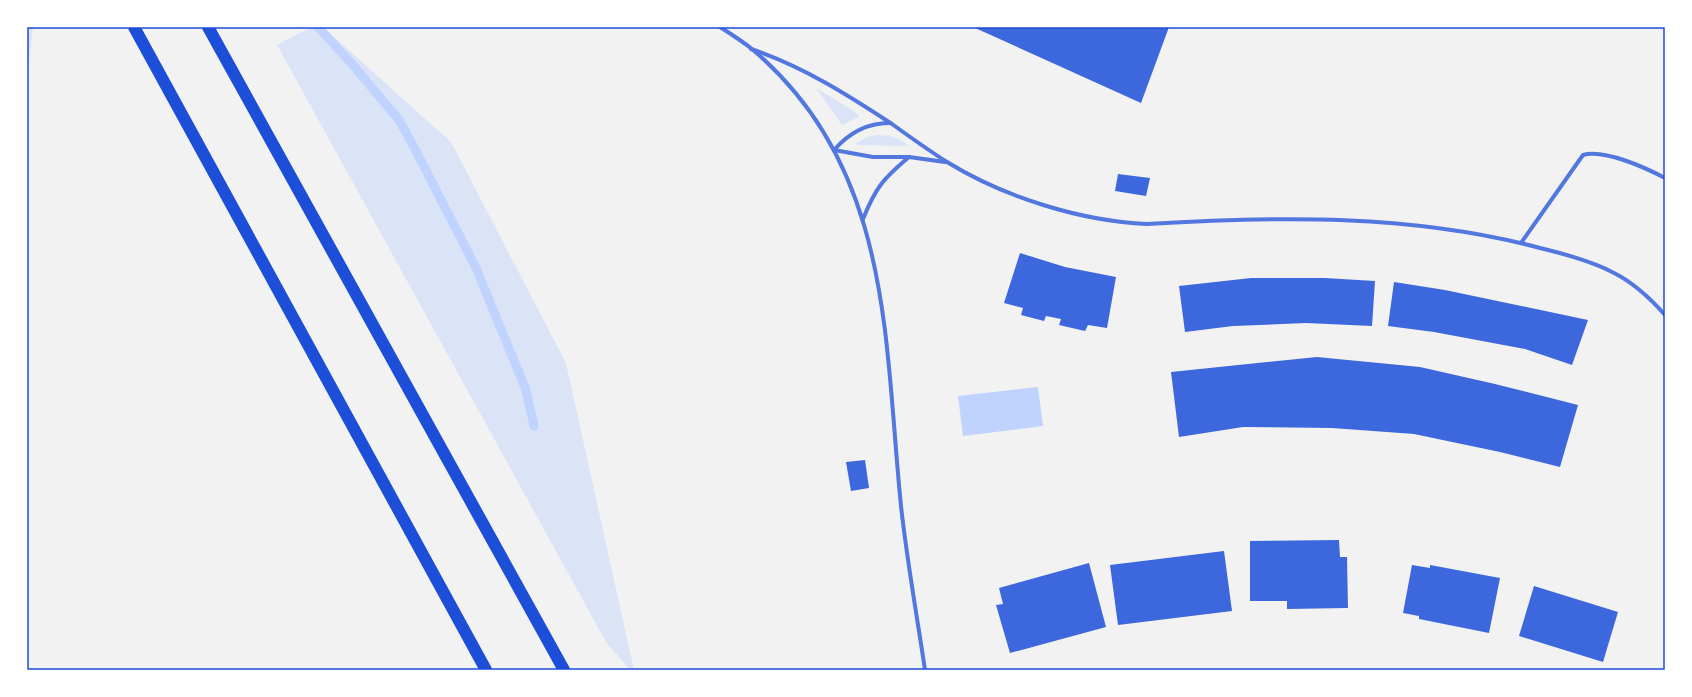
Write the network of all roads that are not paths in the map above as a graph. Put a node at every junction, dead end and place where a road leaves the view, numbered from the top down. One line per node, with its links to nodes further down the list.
1 (134, 27): 13 (highway)
2 (208, 27): 14 (highway)
3 (720, 27): 4 (street)
4 (751, 49): 5 (street); 6 (street)
5 (890, 123): 6 (street); 8 (street)
6 (834, 150): 7 (street); 10 (street)
7 (909, 157): 8 (street); 10 (street)
8 (947, 162): 11 (street)
9 (1665, 178): 11 (street)
10 (863, 220): 15 (street)
11 (1521, 243): 12 (street)
12 (1665, 315)
13 (486, 670)
14 (564, 670)
15 (926, 670)

